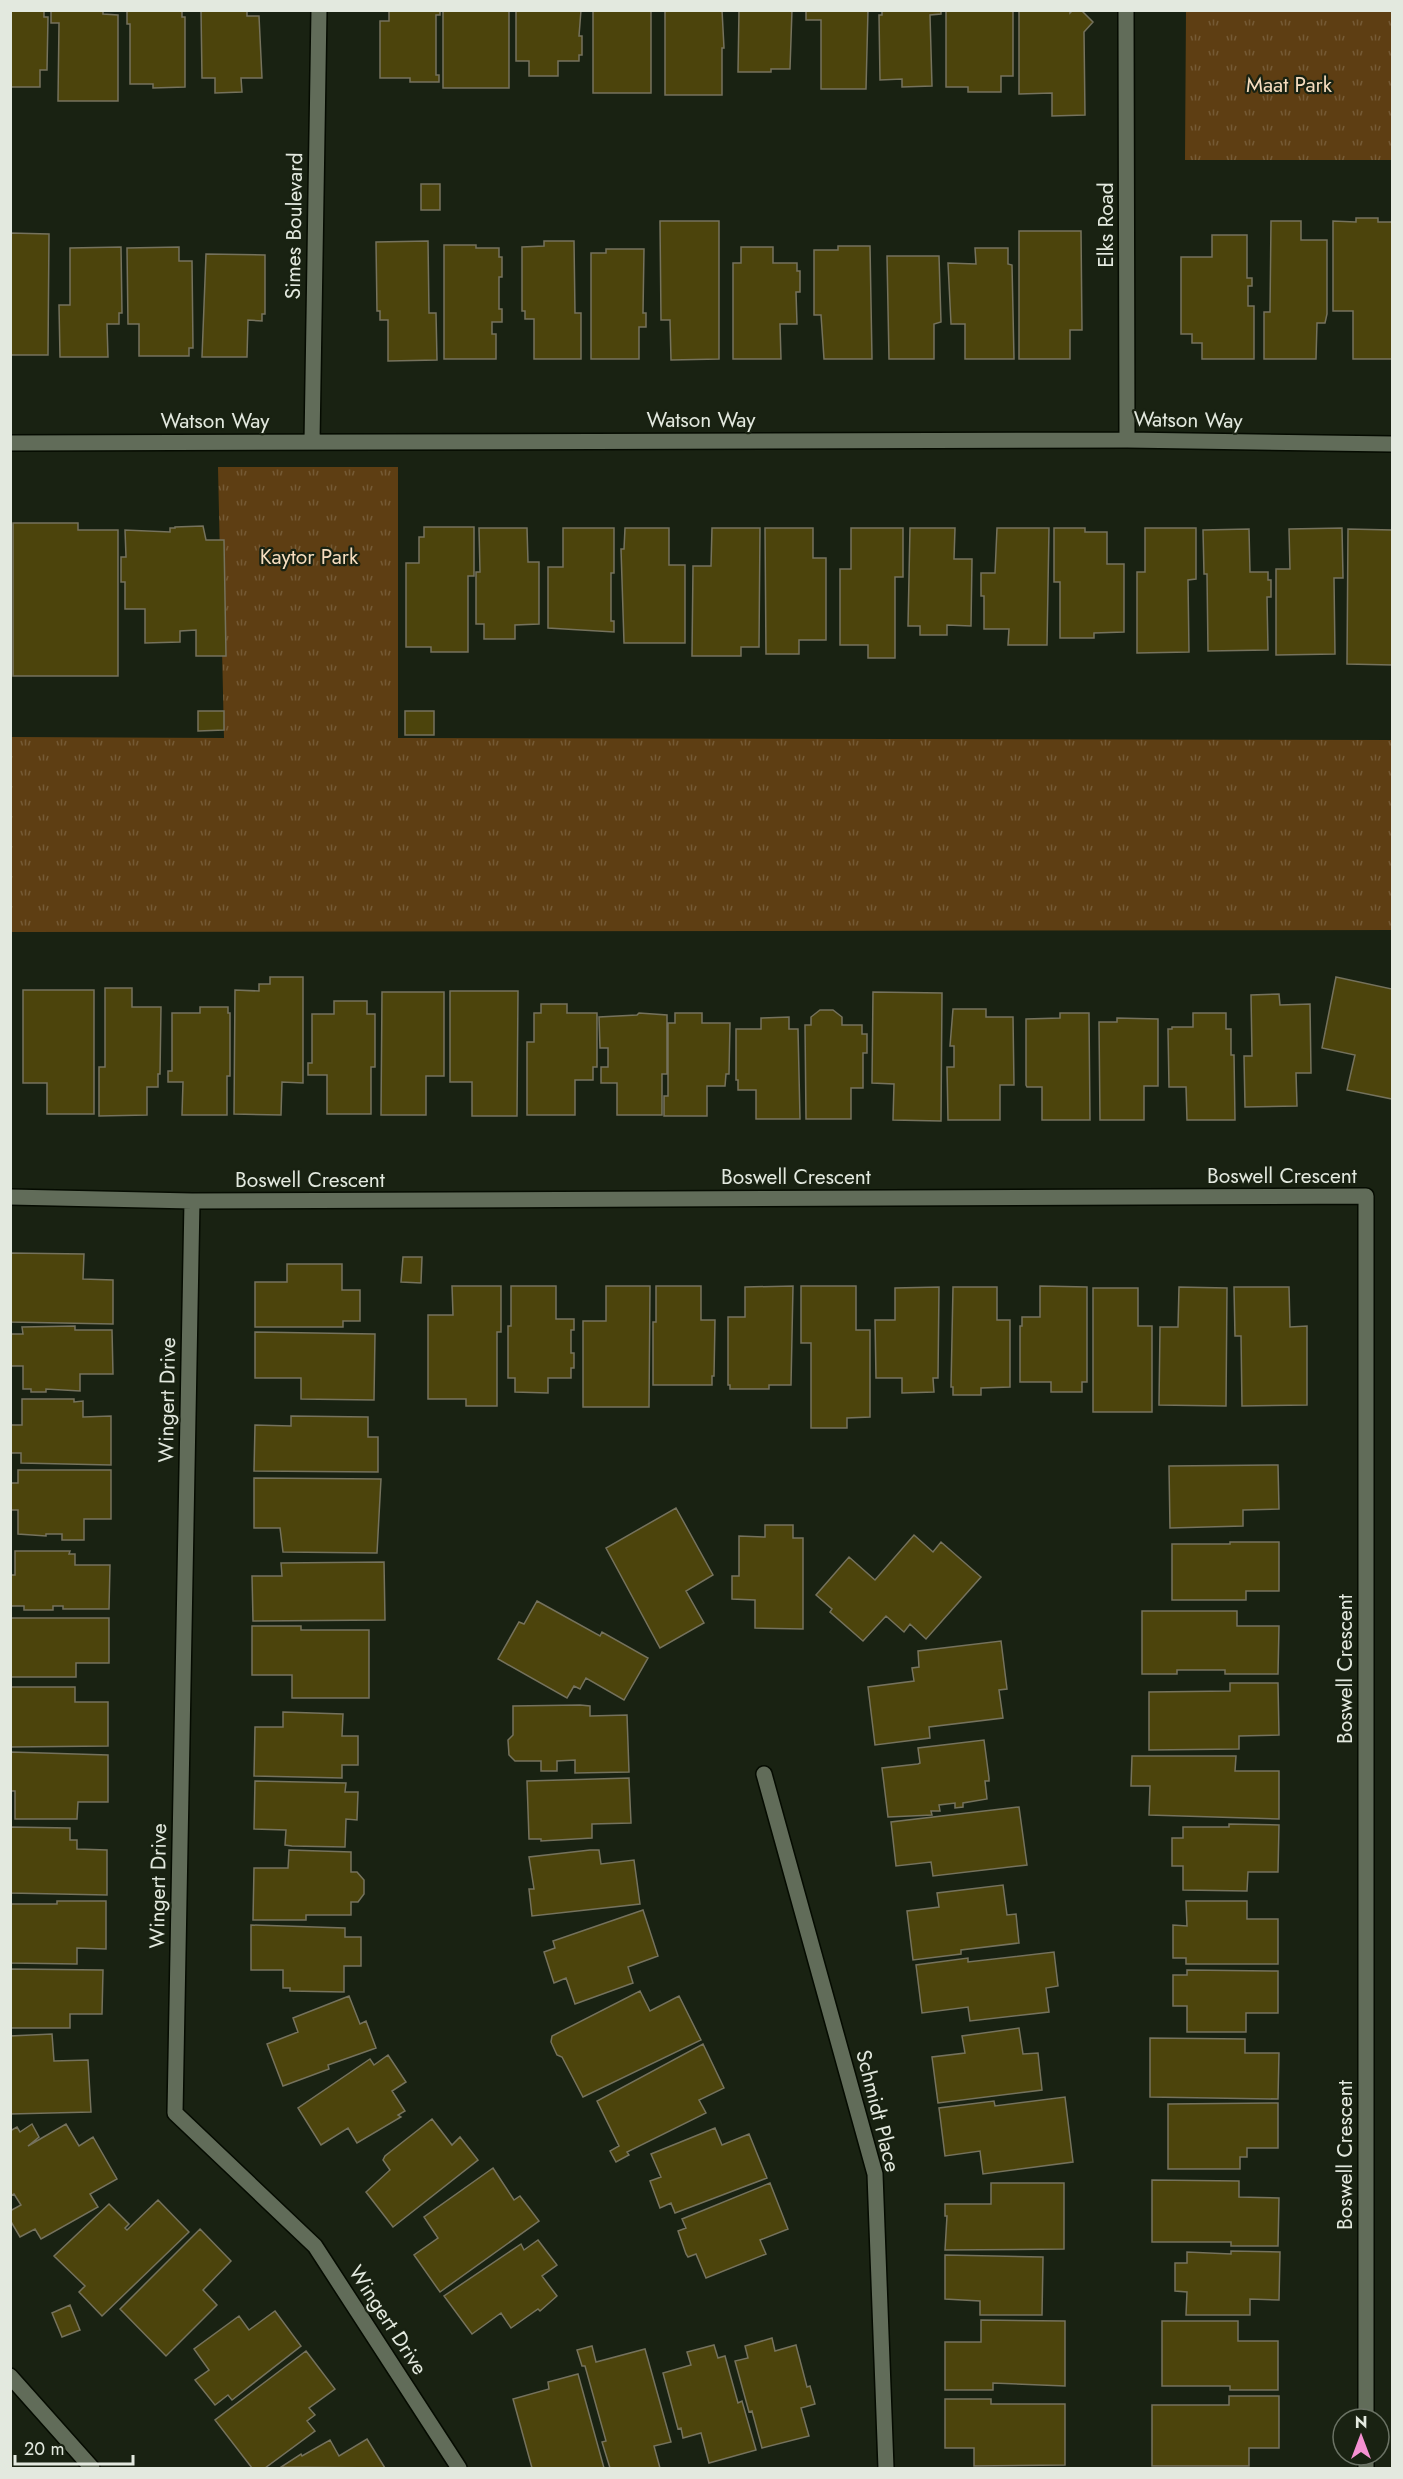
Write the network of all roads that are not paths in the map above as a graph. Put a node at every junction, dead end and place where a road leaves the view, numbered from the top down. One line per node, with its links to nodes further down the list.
1 (319, 10): 4 (street, Simes Boulevard)
2 (1126, 10): 3 (street, Elks Road)
3 (1127, 440): 4 (street, Watson Way); 6 (street, Watson Way)
4 (312, 442): 5 (street, Watson Way)
5 (10, 443)
6 (1392, 444)
7 (10, 1197): 8 (street, Boswell Crescent)
8 (192, 1201): 11 (street, Boswell Crescent); 13 (street, Wingert Drive)
9 (764, 1774): 14 (street, Schmidt Place)
10 (10, 2376): 12 (street)
11 (1366, 2407)
12 (92, 2469)
13 (459, 2469)
14 (886, 2469)

